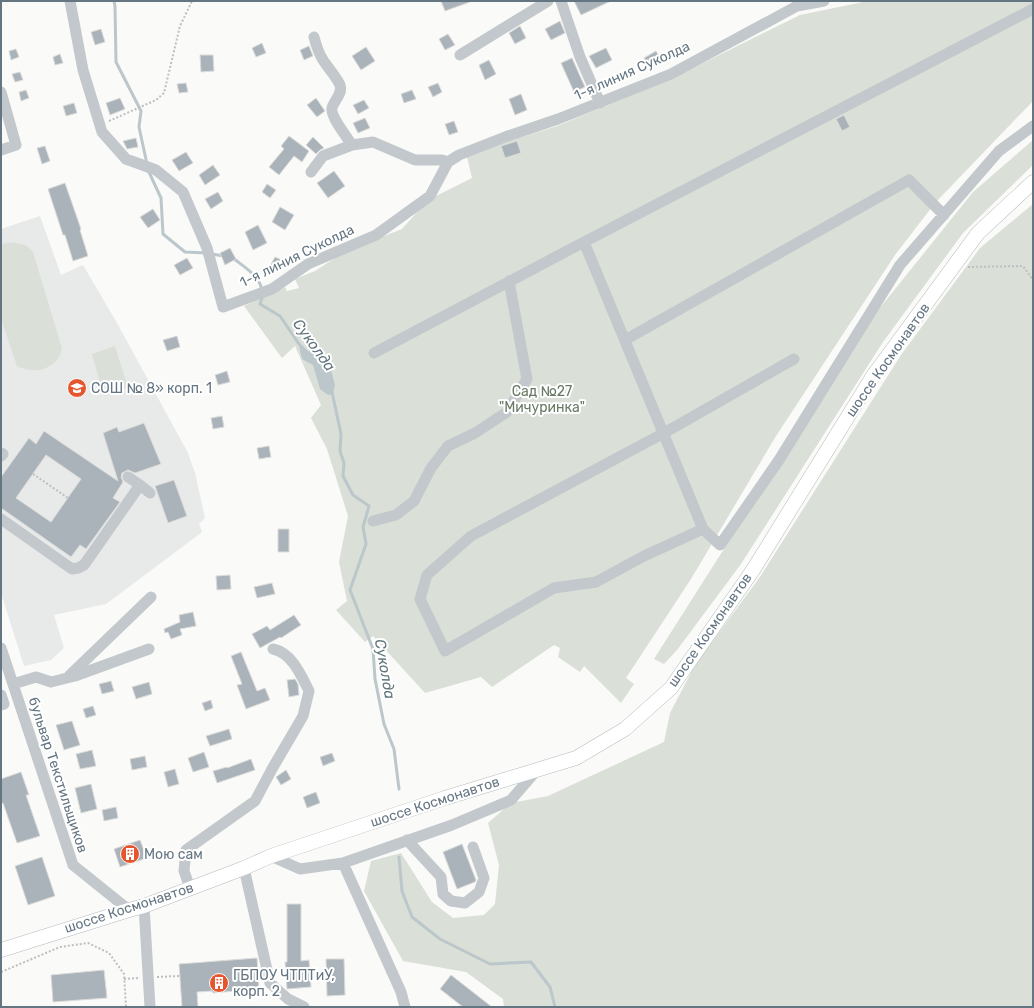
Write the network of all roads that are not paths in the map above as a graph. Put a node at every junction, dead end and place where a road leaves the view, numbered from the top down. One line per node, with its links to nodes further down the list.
1 (70, 1): 13 (street, 1-я линия Суколда)
2 (548, 1): 7 (street)
3 (561, 1): 9 (street)
4 (824, 1): 9 (street, 1-я линия Суколда)
5 (1033, 9): 17 (street)
6 (314, 37): 11 (street)
7 (460, 55)
8 (1, 92): 12 (street)
9 (600, 103): 13 (street, 1-я линия Суколда)
10 (1033, 126): 16 (street)
11 (352, 145): 13 (street); 14 (street)
12 (1, 150)
13 (448, 162)
14 (311, 172)
15 (1033, 182): 39 (main road, шоссе Космонавтов)
16 (944, 215): 19 (street); 30 (street)
17 (584, 242): 18 (street); 19 (street)
18 (509, 281): 20 (street); 29 (street)
19 (625, 340): 22 (street)
20 (374, 353)
21 (794, 359): 22 (street)
22 (664, 433): 30 (street); 30 (street)
23 (1, 453): 24 (street)
24 (1, 456)
25 (128, 477): 26 (street)
26 (140, 485): 27 (street); 28 (street)
27 (150, 492)
28 (1, 519)
29 (374, 521)
30 (703, 529)
31 (151, 597): 35 (street)
32 (1, 648): 36 (street, бульвар Текстильщиков)
33 (149, 649): 35 (street)
34 (272, 649): 45 (street)
35 (67, 678): 36 (street)
36 (13, 684): 47 (street, бульвар Текстильщиков)
37 (1, 695): 38 (street)
38 (1, 705)
39 (537, 770): 40 (street); 42 (main road, шоссе Космонавтов)
40 (407, 840): 41 (street); 43 (street)
41 (473, 847)
42 (271, 856): 43 (street); 44 (main road, шоссе Космонавтов)
43 (343, 863): 51 (street)
44 (244, 868): 45 (main road, шоссе Космонавтов); 50 (street)
45 (190, 888): 46 (main road, шоссе Космонавтов)
46 (144, 906): 47 (main road, шоссе Космонавтов); 49 (street)
47 (129, 910): 48 (main road, шоссе Космонавтов)
48 (1, 950)
49 (150, 1007)
50 (304, 1007)
51 (405, 1007)

